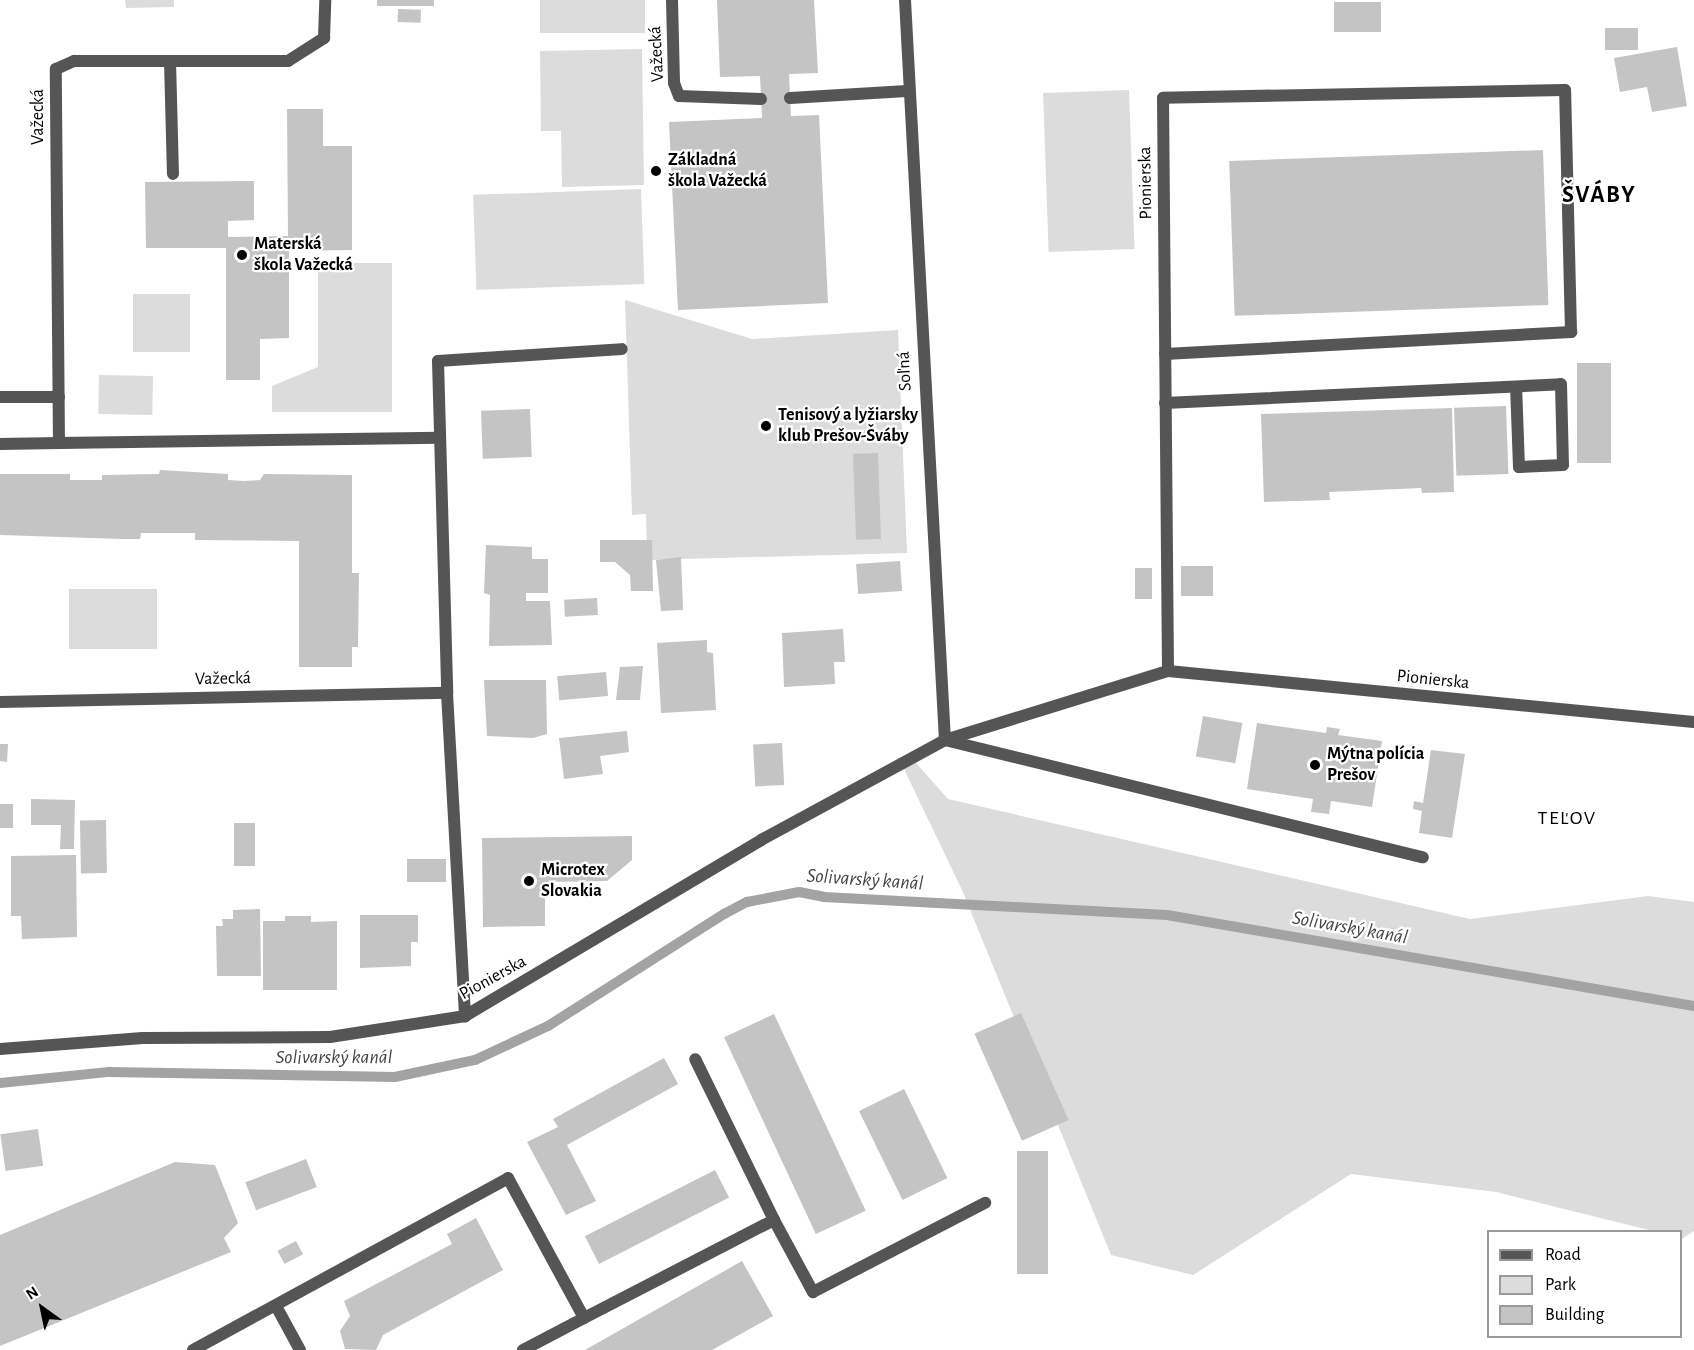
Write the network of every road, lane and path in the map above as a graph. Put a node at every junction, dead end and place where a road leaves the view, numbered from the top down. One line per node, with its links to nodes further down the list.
1 (324, 0): 4 (street, Važecká)
2 (672, 0): 7 (street, Važecká)
3 (905, 0): 5 (street, Soľná)
4 (170, 61): 8 (street); 13 (street, Važecká)
5 (907, 91): 6 (street); 22 (street, Soľná)
6 (790, 98)
7 (761, 99)
8 (173, 174)
9 (622, 349): 15 (street)
10 (1165, 354): 10 (street, Pionierska); 14 (street, Pionierska)
11 (1516, 387): 11 (street); 14 (street)
12 (0, 397): 13 (street)
13 (59, 397): 16 (street, Važecká)
14 (1165, 403): 18 (street, Pionierska)
15 (440, 438): 16 (street); 19 (street)
16 (59, 443): 17 (street)
17 (0, 444)
18 (1168, 671): 21 (street, Pionierska); 22 (street, Pionierska)
19 (447, 693): 20 (street, Važecká); 24 (street)
20 (0, 702)
21 (1694, 722)
22 (945, 740): 23 (street); 24 (street, Pionierska)
23 (1423, 857)
24 (465, 1016): 25 (street, Pionierska)
25 (0, 1049)
26 (695, 1059): 28 (street)
27 (985, 1203): 28 (street)
28 (774, 1220): 30 (street)
29 (276, 1306): 30 (street); 31 (street); 32 (street)
30 (584, 1318): 33 (street)
31 (193, 1350)
32 (300, 1350)
33 (523, 1350)

